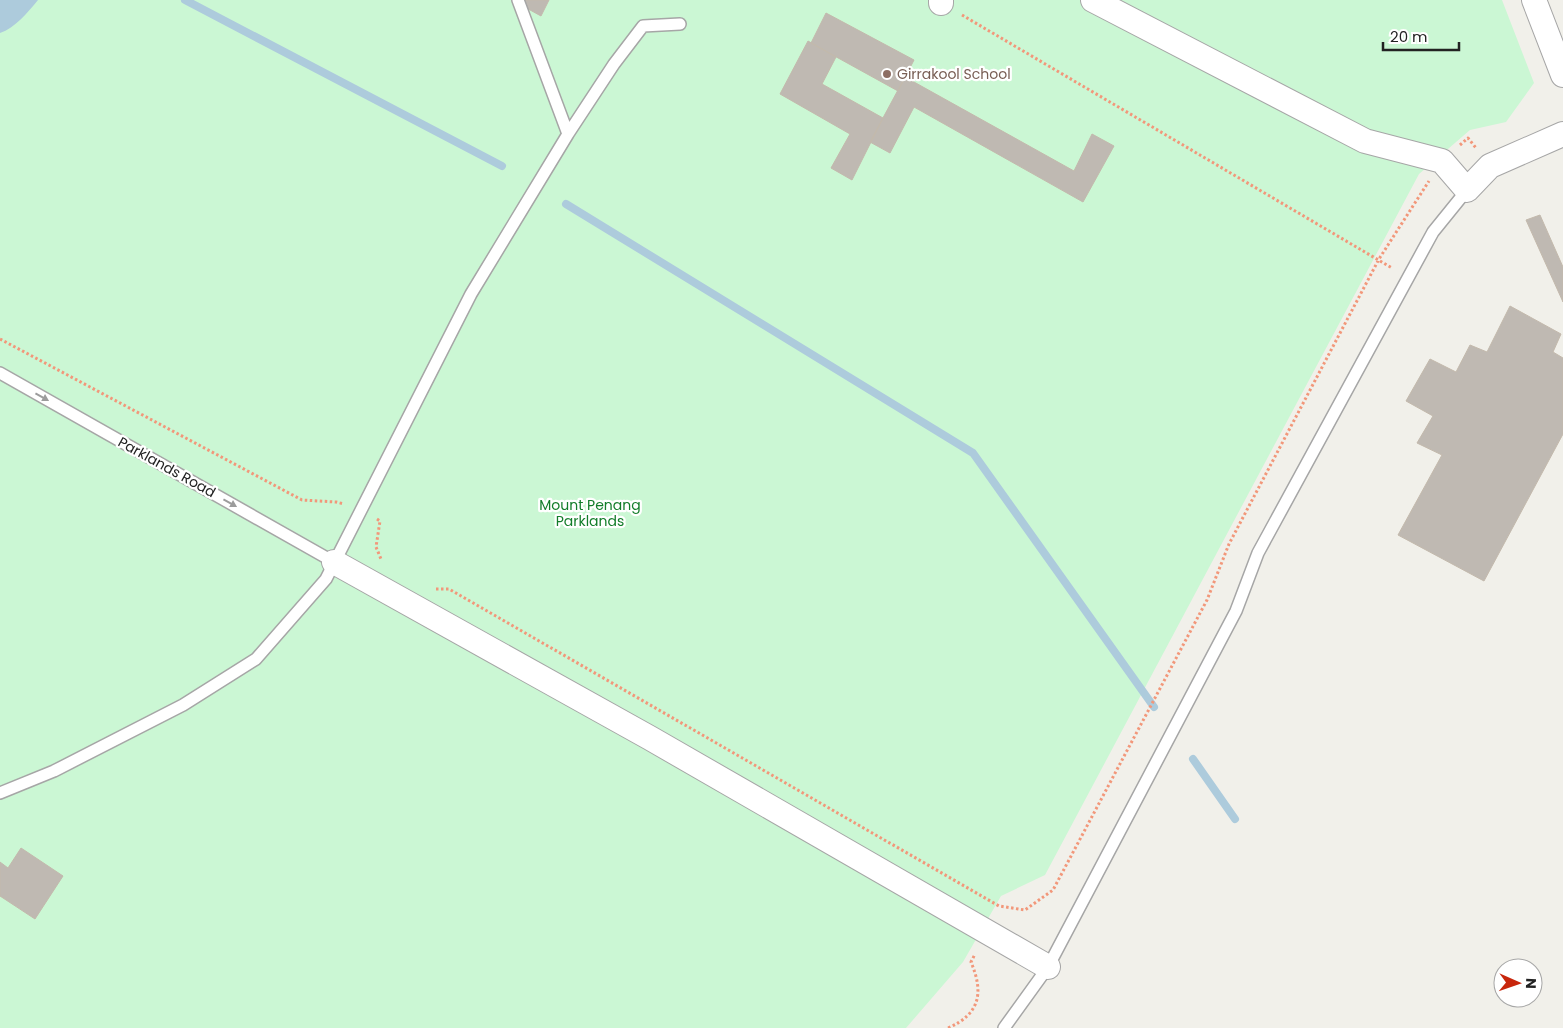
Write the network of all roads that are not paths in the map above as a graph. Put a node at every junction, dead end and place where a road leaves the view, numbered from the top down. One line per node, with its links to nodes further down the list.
1 (518, 0): 6 (lane)
2 (1093, 0): 8 (street)
3 (1534, 0): 5 (street)
4 (680, 24): 6 (lane)
5 (1563, 75)
6 (568, 134): 10 (lane)
7 (1563, 134): 8 (street)
8 (1467, 190): 12 (lane)
9 (0, 373): 10 (lane, Parklands Road, one-way to 10)
10 (334, 562): 11 (lane); 12 (street)
11 (0, 793)
12 (1048, 967): 13 (lane)
13 (1004, 1028)

